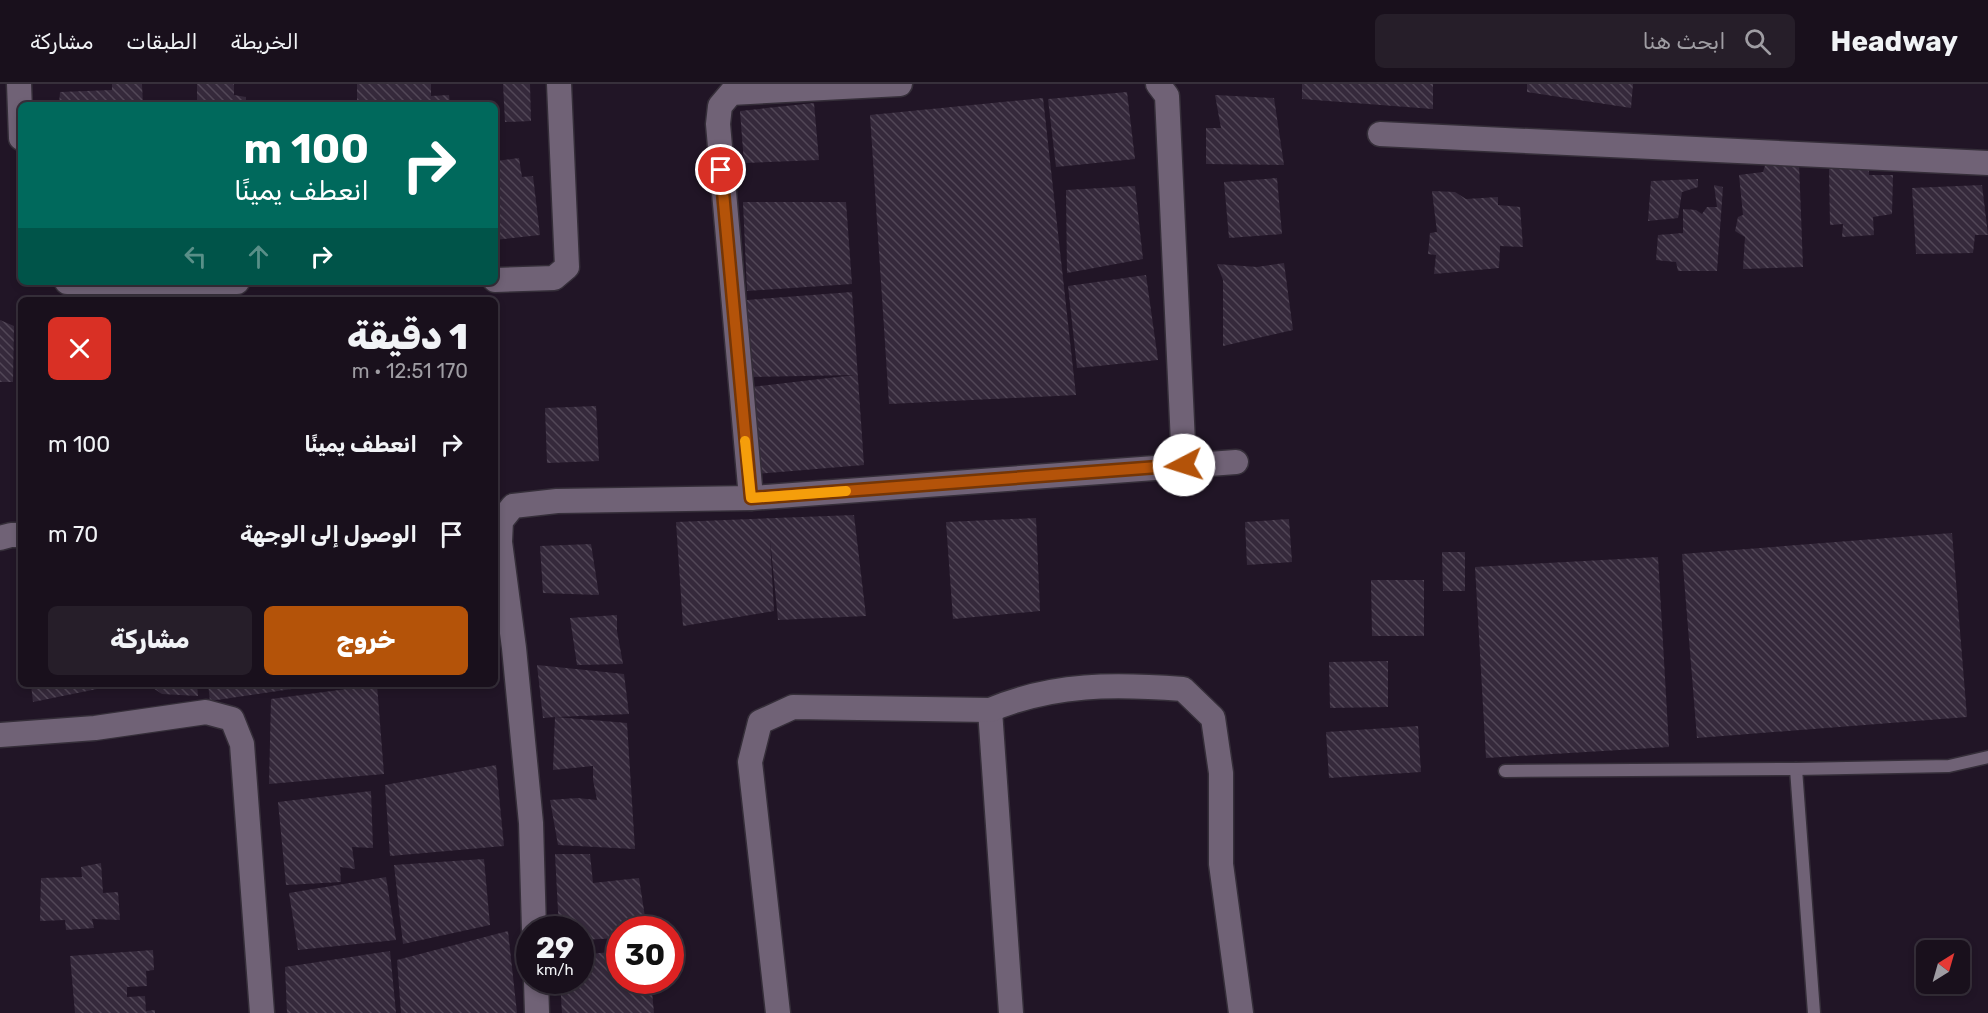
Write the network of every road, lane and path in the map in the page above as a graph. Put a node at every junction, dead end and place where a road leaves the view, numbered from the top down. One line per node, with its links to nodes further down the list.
1 (19, 84): 5 (street)
2 (559, 84): 8 (street)
3 (900, 84): 11 (street)
4 (1158, 84): 10 (street)
5 (20, 102)
6 (1380, 134): 7 (street)
7 (1988, 163)
8 (498, 280)
9 (1236, 462): 10 (street)
10 (1184, 465): 11 (street)
11 (751, 498): 14 (street)
12 (18, 535): 13 (street)
13 (0, 538)
14 (498, 542): 20 (street)
15 (990, 710): 24 (street); 25 (street); 26 (street)
16 (0, 735): 22 (street)
17 (1988, 757): 18 (lane)
18 (1796, 770): 19 (lane); 27 (lane)
19 (1505, 771)
20 (534, 916)
21 (536, 994): 23 (street)
22 (262, 1013)
23 (537, 1013)
24 (778, 1013)
25 (1011, 1013)
26 (1241, 1013)
27 (1814, 1013)

